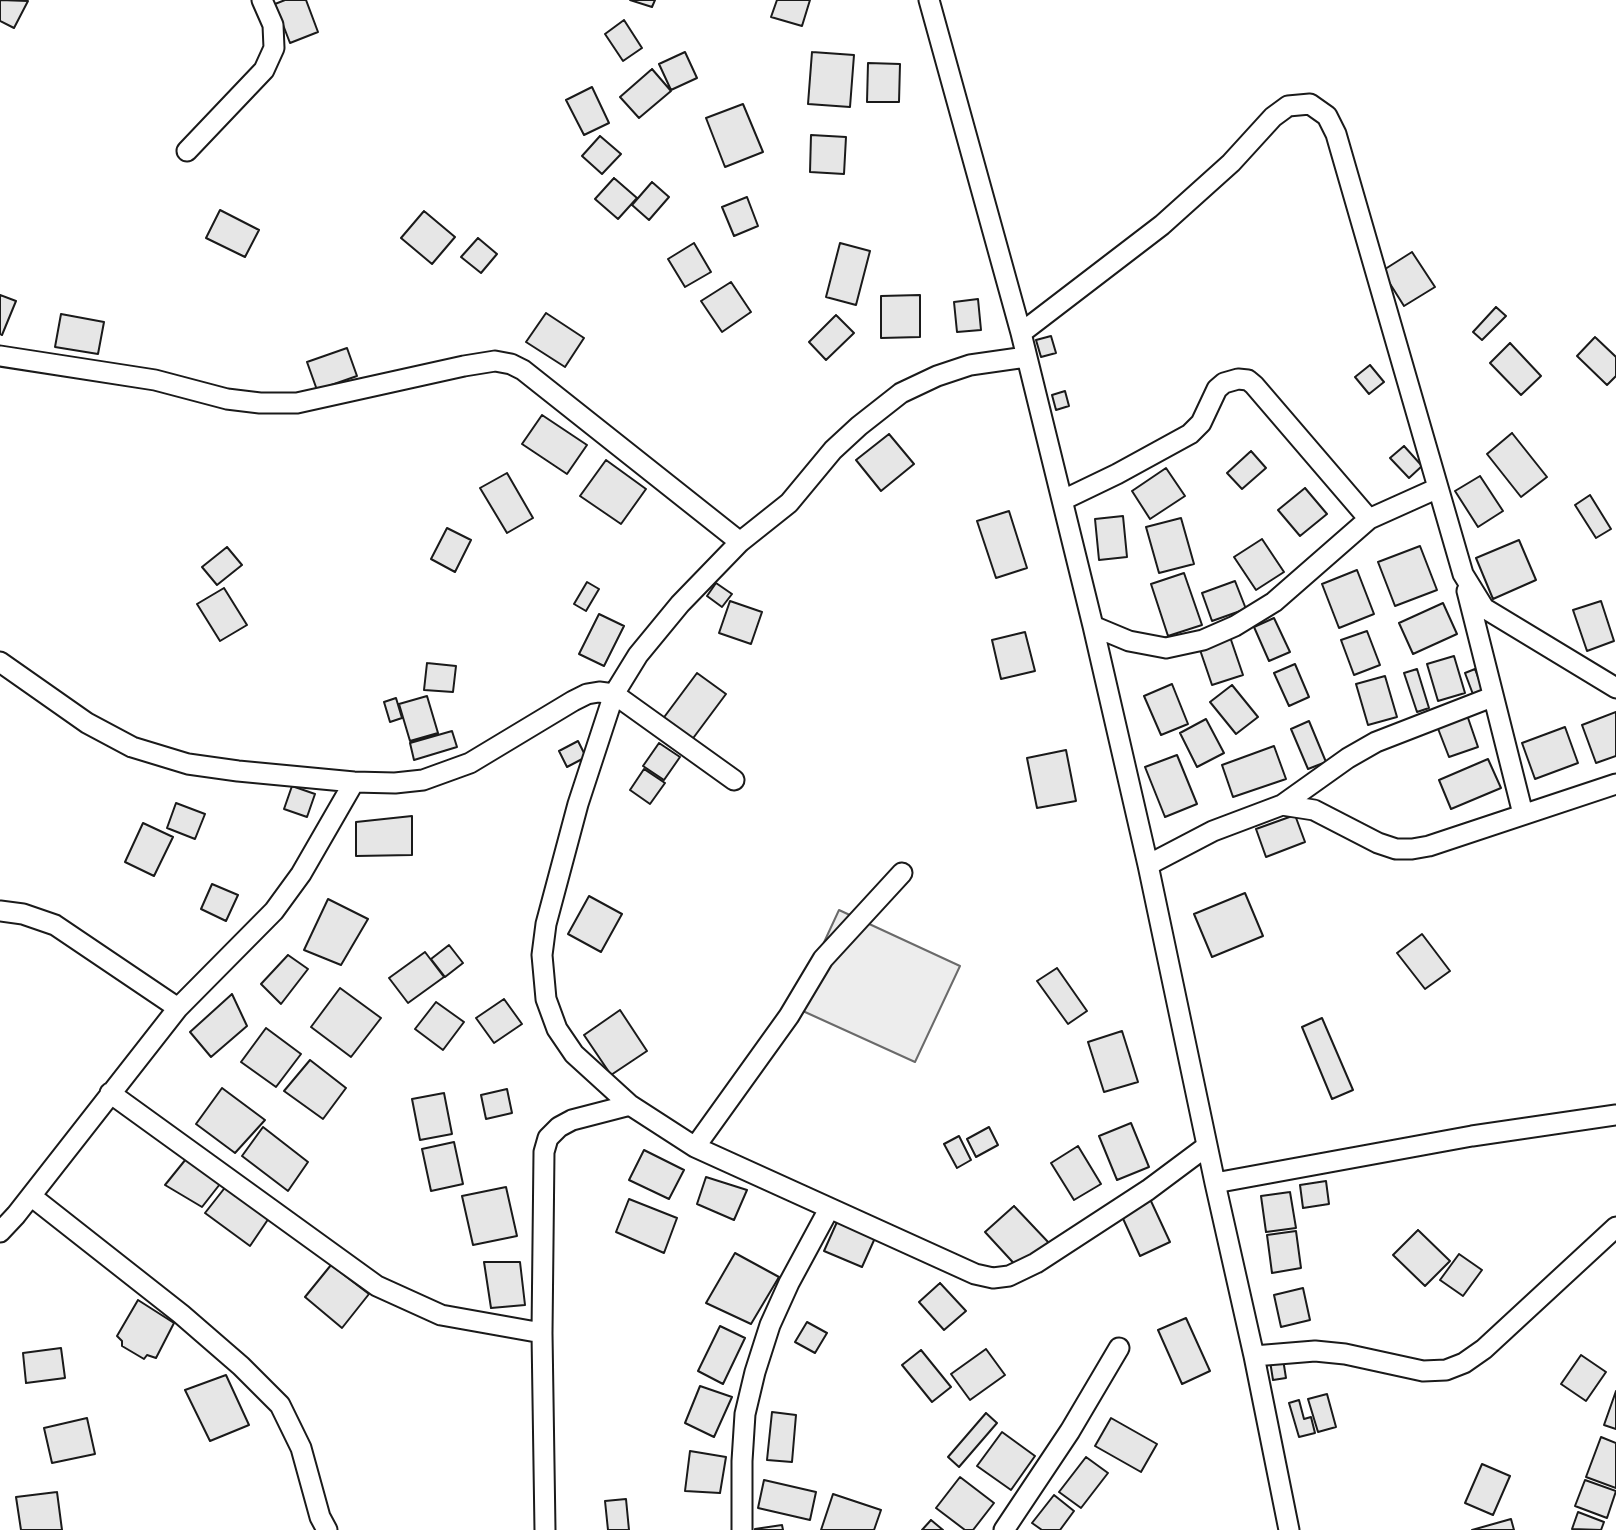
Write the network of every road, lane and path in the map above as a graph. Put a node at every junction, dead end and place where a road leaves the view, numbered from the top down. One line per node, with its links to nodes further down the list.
1 (262, 0): 3 (street)
2 (929, 0): 4 (street)
3 (187, 151)
4 (1021, 332): 6 (street); 7 (street)
5 (0, 356): 10 (street)
6 (1026, 357): 8 (street); 10 (street)
7 (1438, 488): 9 (street); 11 (street)
8 (1063, 500): 9 (street); 12 (street)
9 (1369, 519): 12 (street)
10 (740, 542): 15 (street)
11 (1463, 574): 14 (street); 16 (street)
12 (1093, 626): 22 (street)
13 (0, 662): 18 (street)
14 (1616, 688)
15 (614, 694): 17 (street); 18 (street); 27 (street)
16 (1492, 697): 20 (street); 21 (street)
17 (734, 780)
18 (354, 782): 25 (street)
19 (1616, 784): 21 (street)
20 (1282, 805): 21 (street); 22 (street)
21 (1522, 814)
22 (1148, 865): 29 (street)
23 (902, 873): 30 (street)
24 (0, 911): 25 (street)
25 (178, 1008): 26 (street)
26 (110, 1093): 32 (street); 36 (street)
27 (630, 1105): 30 (street); 36 (street)
28 (1616, 1115): 31 (street)
29 (1207, 1146): 31 (street); 33 (street)
30 (695, 1147): 33 (street)
31 (1214, 1183): 38 (street)
32 (31, 1196): 35 (street); 39 (street)
33 (829, 1209): 41 (street)
34 (1616, 1227): 38 (street)
35 (0, 1232)
36 (542, 1333): 40 (street)
37 (1119, 1349): 42 (street)
38 (1254, 1356): 43 (street)
39 (327, 1530)
40 (545, 1530)
41 (742, 1530)
42 (1004, 1530)
43 (1289, 1530)

